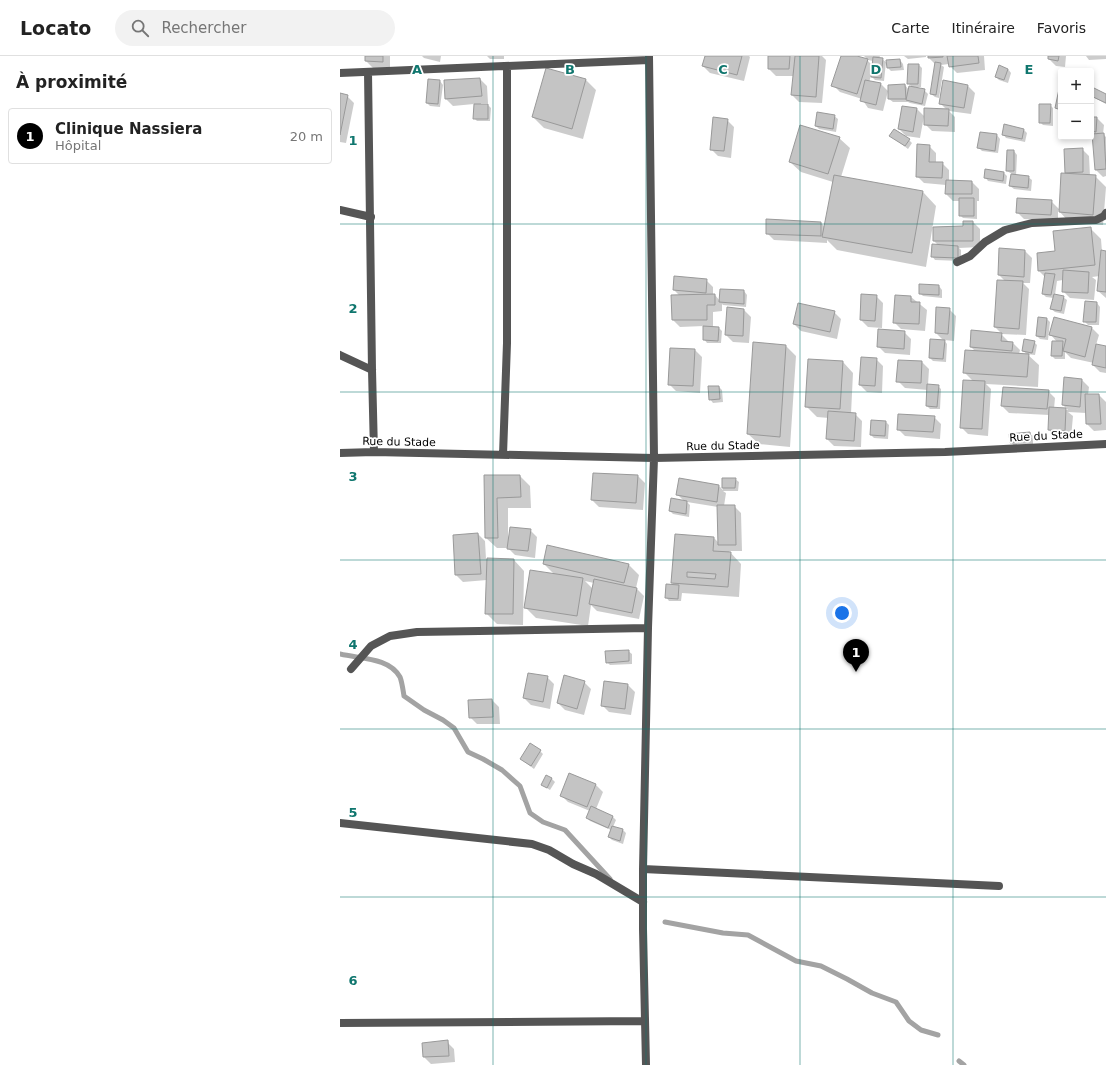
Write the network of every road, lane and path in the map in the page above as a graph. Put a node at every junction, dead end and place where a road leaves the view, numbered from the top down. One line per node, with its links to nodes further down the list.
1 (649, 58): 2 (street); 15 (street)
2 (507, 66): 3 (street); 14 (street)
3 (368, 72): 4 (street); 7 (street)
4 (340, 73)
5 (340, 210): 7 (street)
6 (1106, 213): 8 (street)
7 (371, 217): 10 (street)
8 (957, 262)
9 (340, 355): 10 (street)
10 (372, 370): 12 (street)
11 (1106, 444): 15 (street, Rue du Stade)
12 (374, 452): 13 (street, Rue du Stade); 14 (street, Rue du Stade)
13 (340, 453)
14 (503, 455): 15 (street, Rue du Stade)
15 (654, 458): 16 (street)
16 (648, 628): 17 (street); 19 (street)
17 (351, 669)
18 (340, 823): 21 (street)
19 (643, 869): 20 (street); 21 (street)
20 (999, 886)
21 (643, 902): 22 (street)
22 (645, 1021): 23 (street); 24 (street)
23 (340, 1023)
24 (646, 1065)

